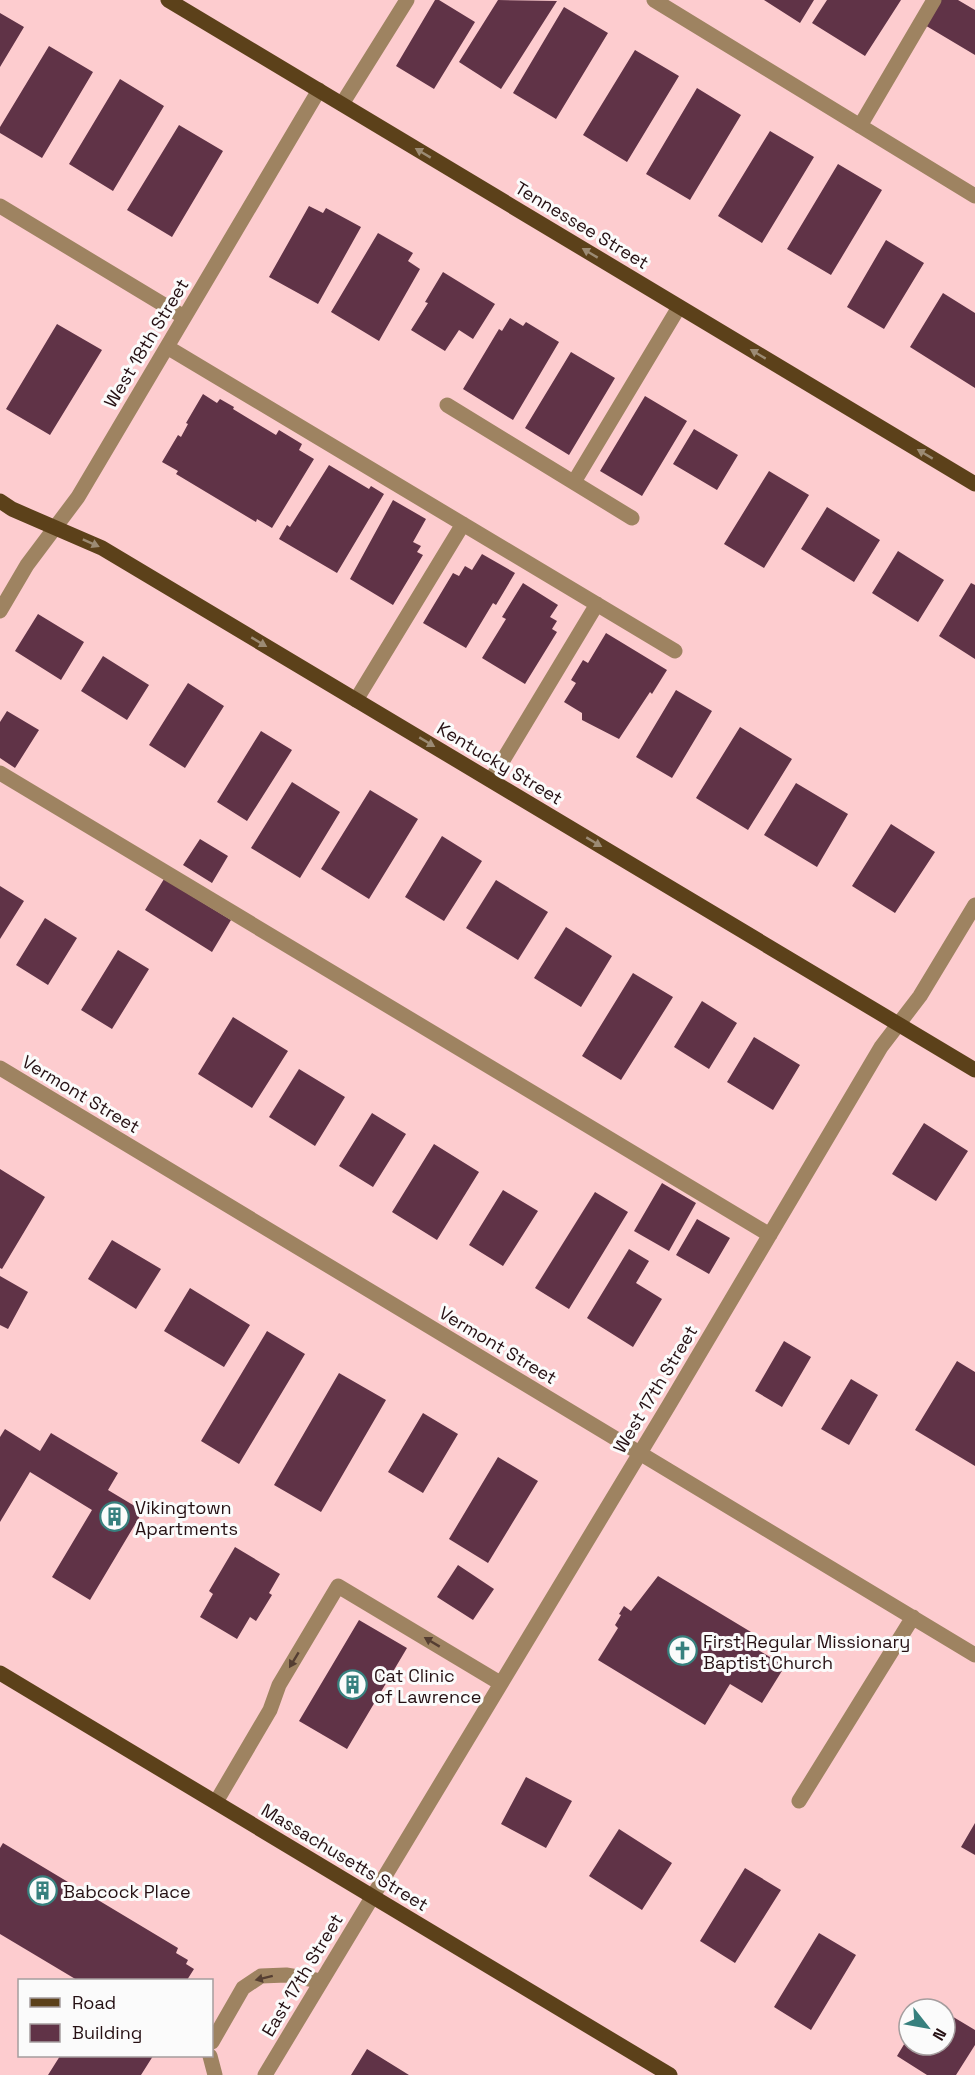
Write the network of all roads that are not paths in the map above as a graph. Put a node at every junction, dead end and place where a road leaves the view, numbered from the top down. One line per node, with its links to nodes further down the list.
1 (168, 0): 5 (main road, Tennessee Street)
2 (407, 0): 6 (street)
3 (654, 0): 7 (street)
4 (934, 0): 7 (street)
5 (319, 90): 6 (main road, Tennessee Street); 11 (street, West 18th Street)
6 (342, 104): 10 (main road, Tennessee Street, one-way to 6)
7 (860, 126): 8 (street)
8 (975, 196)
9 (0, 206): 11 (street)
10 (679, 307): 14 (street); 15 (main road, Tennessee Street, one-way to 10)
11 (184, 317): 12 (street, West 18th Street)
12 (167, 347): 18 (street); 19 (street, West 18th Street)
13 (447, 405): 14 (street)
14 (574, 482): 17 (street)
15 (975, 484)
16 (0, 501): 19 (main road, Kentucky Street)
17 (632, 518)
18 (463, 524): 20 (street); 23 (street)
19 (55, 527): 21 (street, West 18th Street); 23 (main road, Kentucky Street, one-way to 23)
20 (597, 604): 22 (street); 25 (street)
21 (0, 611)
22 (675, 651)
23 (356, 700): 25 (main road, Kentucky Street, one-way to 25)
24 (0, 773): 30 (street)
25 (490, 780): 27 (main road, Kentucky Street, one-way to 27)
26 (975, 905): 27 (street, West 17th Street)
27 (899, 1024): 29 (main road, Kentucky Street); 30 (street, West 17th Street)
28 (0, 1068): 31 (street, Vermont Street)
29 (975, 1070)
30 (770, 1235): 31 (street, West 17th Street)
31 (639, 1453): 32 (street, Vermont Street); 35 (street, West 17th Street)
32 (913, 1617): 33 (street, Vermont Street); 36 (street)
33 (975, 1655)
34 (0, 1673): 37 (main road, Massachusetts Street)
35 (500, 1683): 37 (street, one-way to 37); 38 (street, West 17th Street)
36 (799, 1801)
37 (216, 1802): 38 (main road, Massachusetts Street)
38 (373, 1896): 39 (street, East 17th Street); 44 (main road, Massachusetts Street)
39 (321, 1981): 40 (street, one-way to 40); 43 (street, East 17th Street)
40 (213, 2040)
41 (210, 2057): 42 (street)
42 (215, 2075)
43 (265, 2075)
44 (670, 2075)

